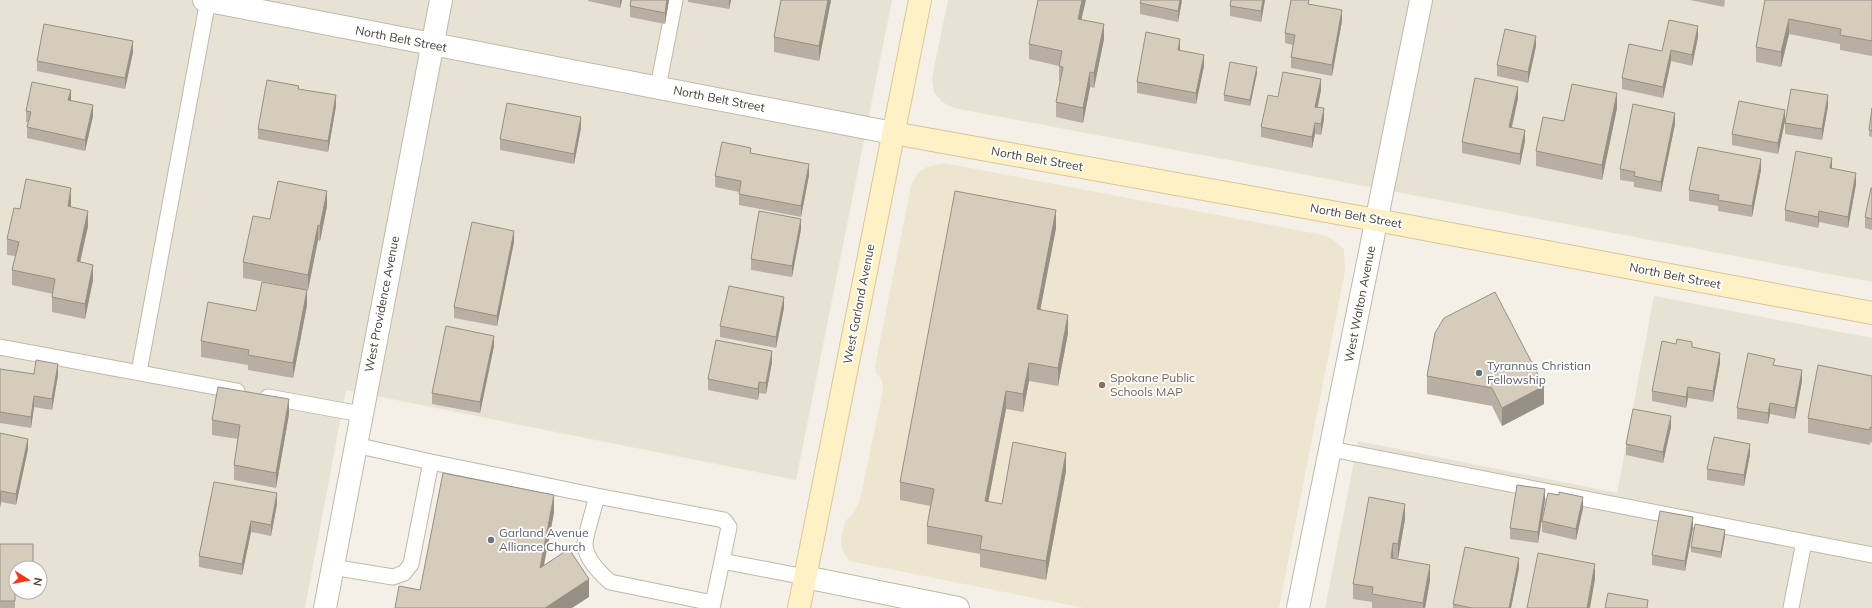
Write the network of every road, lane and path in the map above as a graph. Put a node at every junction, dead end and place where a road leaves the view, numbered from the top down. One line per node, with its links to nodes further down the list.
1 (206, 0): 6 (street, North Belt Street); 12 (lane)
2 (441, 0): 6 (street, West Providence Avenue)
3 (675, 0): 7 (lane)
4 (920, 0): 8 (street, West Garland Avenue)
5 (1421, 0): 9 (street, West Walton Avenue)
6 (432, 45): 7 (street, North Belt Street); 13 (street, West Providence Avenue)
7 (658, 87): 8 (street, North Belt Street)
8 (893, 133): 9 (street, North Belt Street); 22 (street, West Garland Avenue)
9 (1376, 220): 10 (street, North Belt Street); 15 (street, West Walton Avenue)
10 (1872, 313)
11 (0, 347): 12 (lane)
12 (140, 372): 13 (lane)
13 (361, 414): 14 (street, West Providence Avenue)
14 (355, 445): 16 (lane); 21 (street, West Providence Avenue)
15 (1331, 449): 18 (lane); 27 (street, West Walton Avenue)
16 (431, 462): 17 (lane); 21 (lane)
17 (597, 496): 20 (lane); 23 (lane)
18 (1804, 542): 19 (lane); 28 (lane)
19 (1872, 555)
20 (722, 561): 22 (lane); 23 (lane)
21 (332, 567): 24 (street, West Providence Avenue)
22 (805, 577): 25 (street, West Garland Avenue); 26 (street)
23 (712, 606)
24 (325, 608)
25 (799, 608)
26 (958, 608)
27 (1298, 608)
28 (1791, 608)

